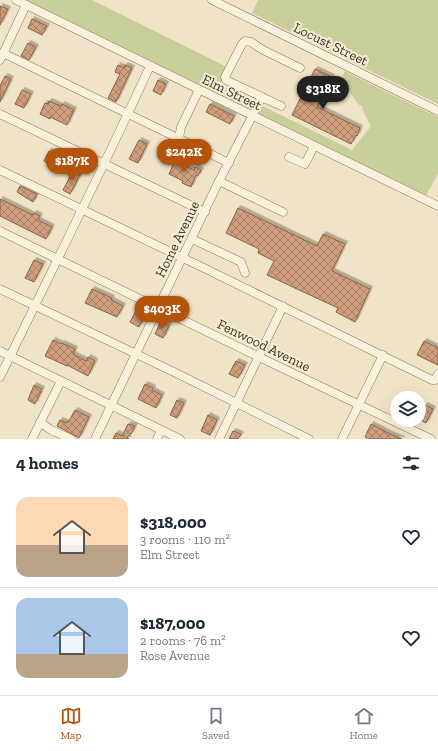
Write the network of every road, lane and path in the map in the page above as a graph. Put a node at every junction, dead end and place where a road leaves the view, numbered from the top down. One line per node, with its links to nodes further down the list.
1 (16, 0): 3 (street, Elm Street)
2 (212, 0): 10 (street, Locust Street)
3 (26, 5): 4 (street); 5 (street, Elm Street)
4 (2, 57): 12 (street)
5 (150, 66): 7 (street, Elm Street); 12 (street)
6 (300, 68): 8 (street)
7 (199, 90): 13 (street, Elm Street); 14 (street)
8 (262, 97): 9 (street); 13 (street, Home Avenue)
9 (281, 106)
10 (438, 111)
11 (0, 114): 18 (street)
12 (128, 114): 14 (street); 18 (street)
13 (252, 116): 15 (street, Elm Street); 17 (street, Home Avenue)
14 (178, 138): 17 (street)
15 (314, 146): 16 (street); 21 (street, Elm Street)
16 (289, 157)
17 (229, 163): 20 (street, Home Avenue)
18 (105, 164): 22 (street); 23 (street)
19 (0, 170): 22 (street)
20 (220, 181): 23 (street, Home Avenue); 24 (street)
21 (438, 206)
22 (81, 209): 27 (street); 28 (street)
23 (205, 212): 26 (street, Home Avenue)
24 (283, 212)
25 (0, 231): 28 (street, Fenwood Avenue)
26 (192, 239): 27 (street, Home Avenue); 29 (street)
27 (182, 258): 32 (street); 33 (street, Home Avenue)
28 (57, 259): 31 (street); 33 (street, Fenwood Avenue)
29 (245, 273)
30 (0, 289): 31 (street)
31 (34, 306): 35 (street); 37 (street)
32 (283, 306): 36 (street); 38 (street)
33 (159, 308): 35 (street, Home Avenue); 38 (street, Fenwood Avenue)
34 (0, 351): 37 (street)
35 (136, 355): 42 (street); 44 (street, Home Avenue)
36 (383, 355): 39 (street); 43 (street)
37 (10, 356): 40 (street); 41 (street)
38 (259, 357): 42 (street); 43 (street, Fenwood Avenue)
39 (438, 374)
40 (0, 377)
41 (61, 381): 44 (street); 45 (street)
42 (237, 404): 52 (street); 53 (street)
43 (358, 405): 54 (street); 55 (street, Fenwood Avenue)
44 (112, 406): 46 (street); 49 (street, Home Avenue)
45 (40, 422): 47 (street); 48 (street)
46 (161, 430): 50 (street); 51 (street)
47 (32, 439)
48 (71, 439)
49 (95, 439)
50 (157, 439)
51 (180, 439)
52 (220, 439)
53 (309, 439)
54 (342, 439)
55 (431, 439)

